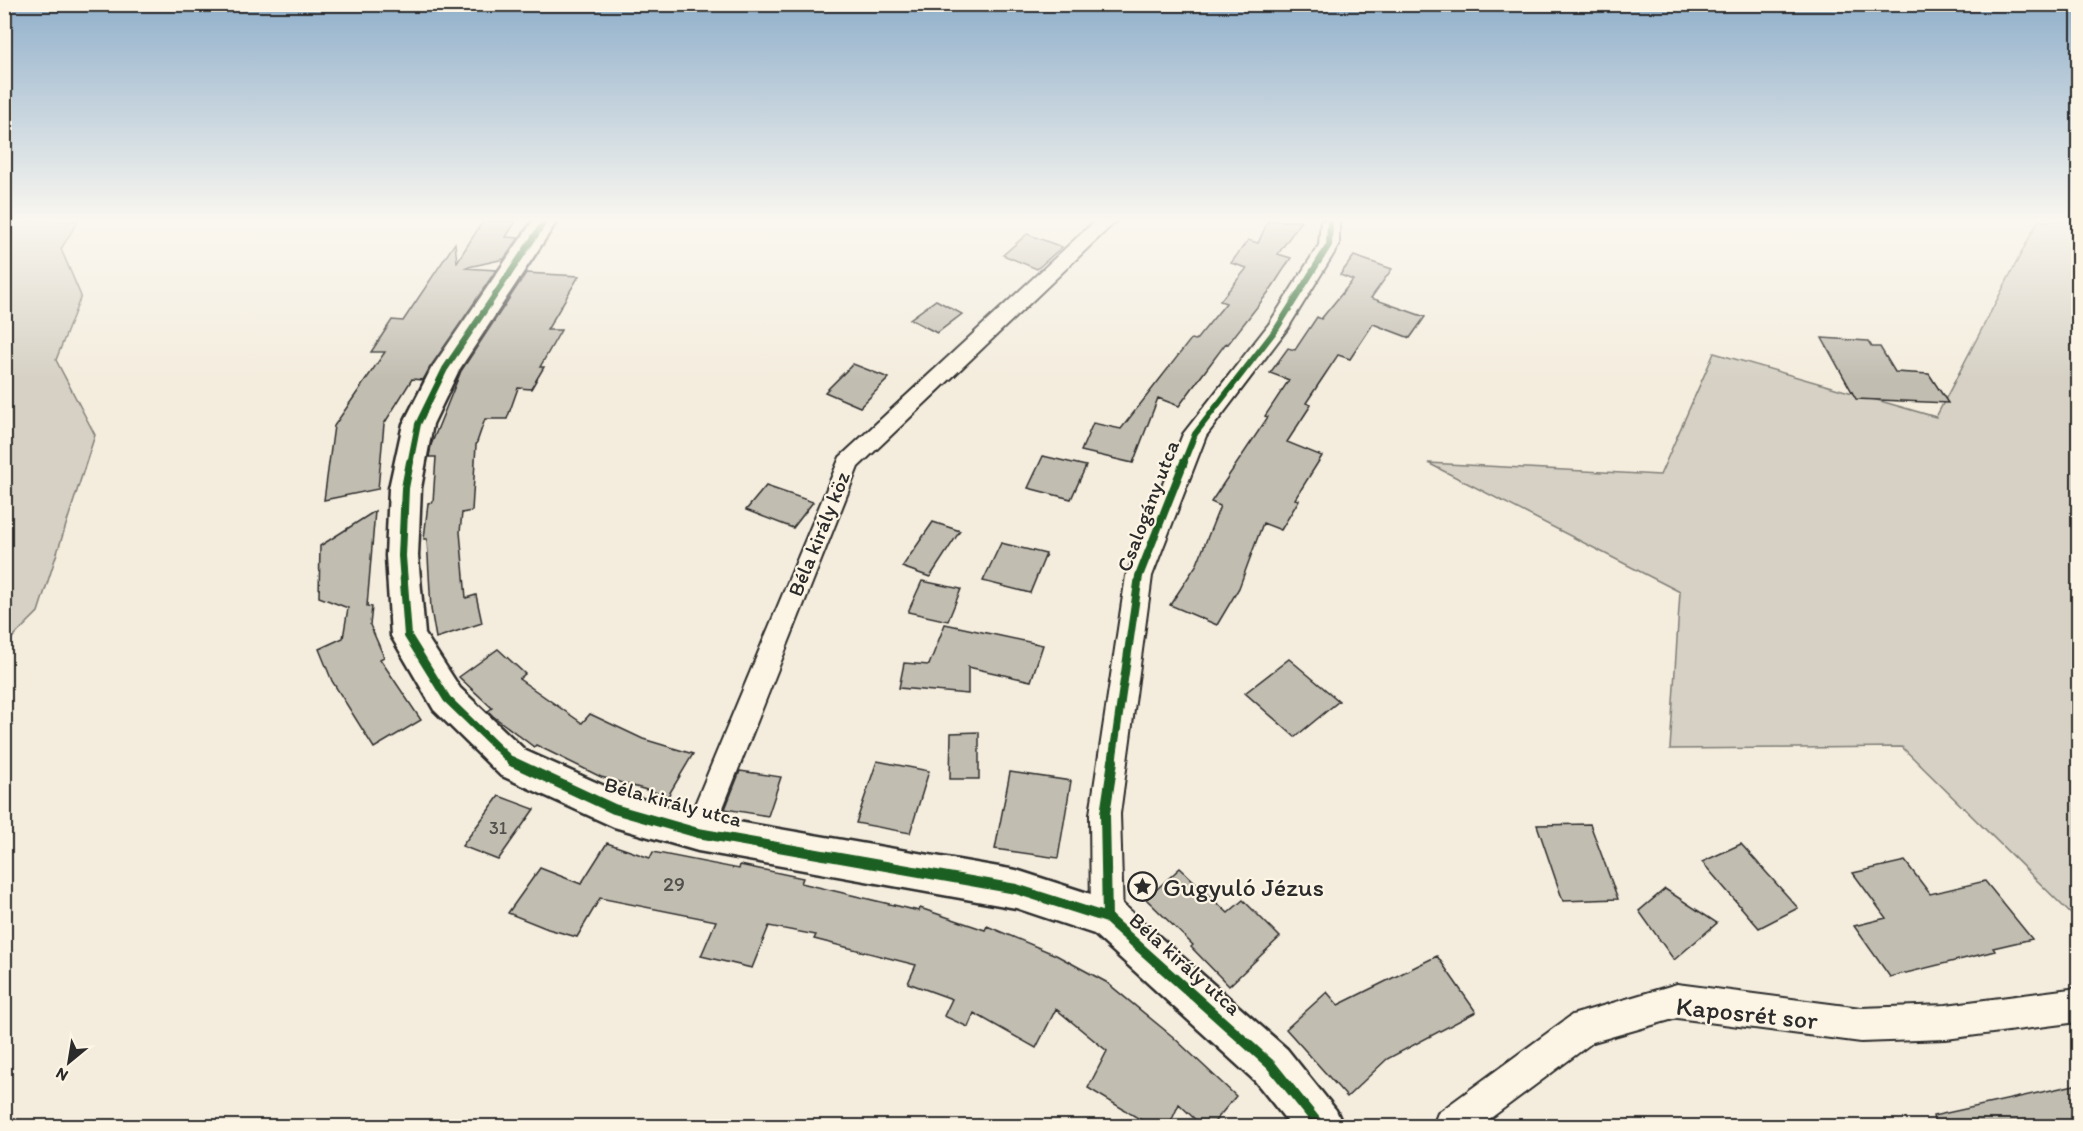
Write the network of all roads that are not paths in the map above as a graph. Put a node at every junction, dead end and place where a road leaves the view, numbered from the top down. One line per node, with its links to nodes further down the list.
1 (510, 274): 4 (street, Béla király utca)
2 (1049, 274): 4 (street, Béla király köz)
3 (1311, 274): 5 (street, Csalogány utca)
4 (698, 832): 5 (street, Béla király utca)
5 (1107, 918): 7 (street, Béla király utca)
6 (2079, 1005): 8 (street, Kaposrét sor)
7 (1320, 1126)
8 (1450, 1126)

